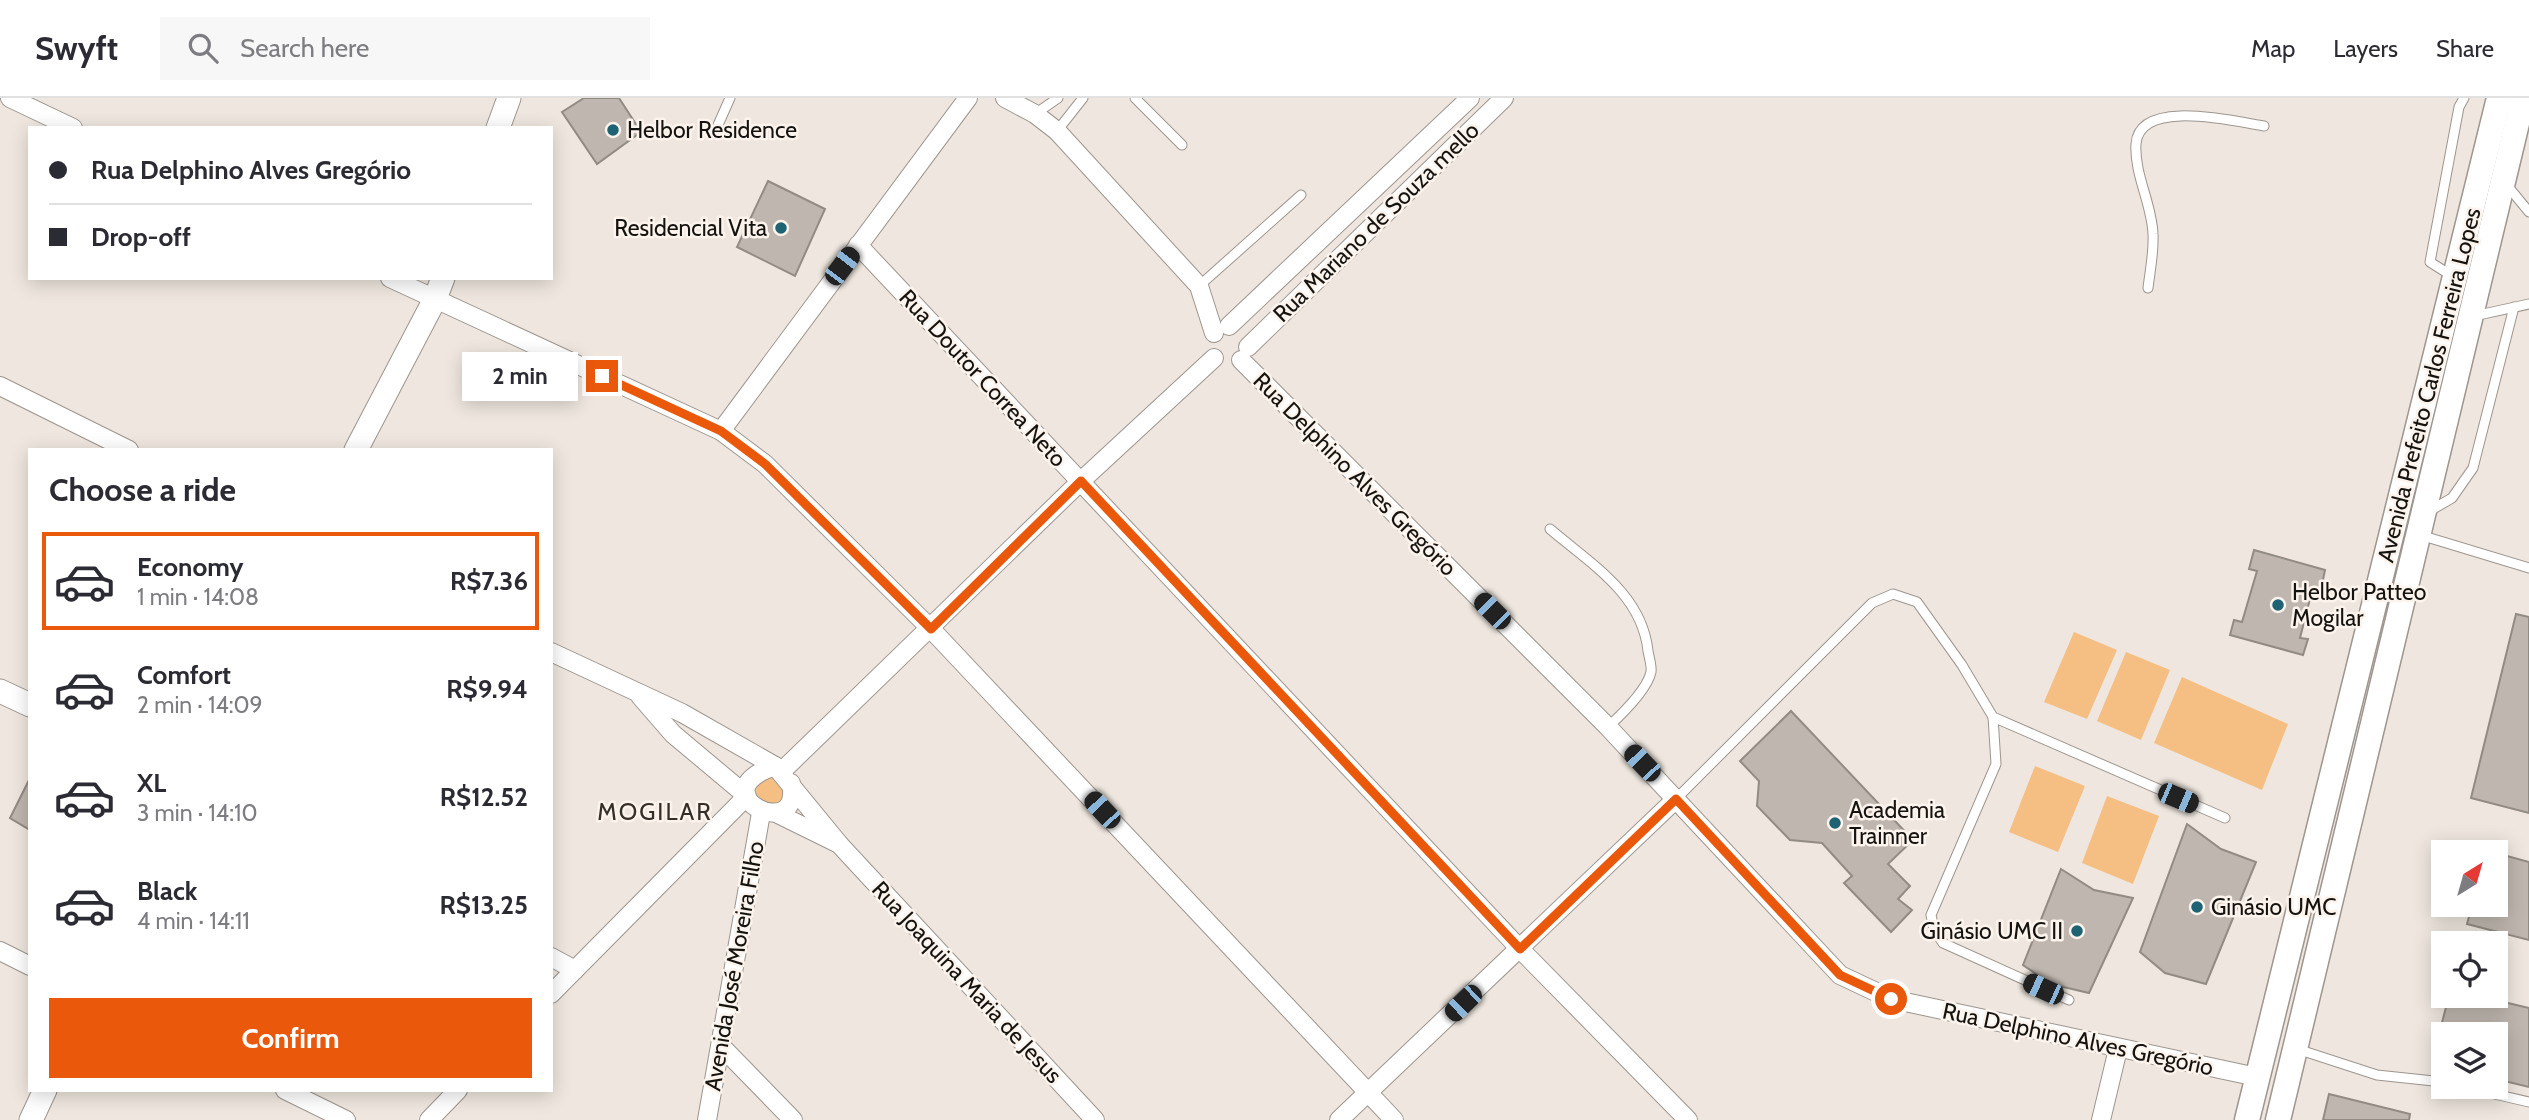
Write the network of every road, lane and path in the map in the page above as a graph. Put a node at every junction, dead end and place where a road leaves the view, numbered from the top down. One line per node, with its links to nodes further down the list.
1 (10, 98): 16 (street)
2 (509, 98): 17 (street)
3 (730, 98): 15 (lane)
4 (968, 98): 24 (street)
5 (1005, 98): 14 (street)
6 (1058, 98): 14 (lane)
7 (1083, 98): 19 (lane)
8 (1135, 98): 20 (lane)
9 (1470, 98): 33 (street, Rua Mariano de Souza mello)
10 (1504, 98): 34 (street, Rua Mariano de Souza mello)
11 (2465, 98): 25 (lane)
12 (2499, 98): 25 (main road, Avenida Prefeito Carlos Ferreira Lopes)
13 (2523, 98): 21 (main road, Avenida Prefeito Carlos Ferreira Lopes)
14 (1035, 114): 19 (street)
15 (718, 125)
16 (69, 126)
17 (499, 126)
18 (2264, 126): 28 (lane)
19 (1057, 131): 27 (street)
20 (1182, 145)
21 (2503, 180): 23 (lane); 32 (main road, Avenida Prefeito Carlos Ferreira Lopes)
22 (1301, 195): 27 (lane)
23 (2529, 212)
24 (858, 246): 37 (street); 40 (street, Rua Doutor Correa Neto)
25 (2456, 279): 67 (main road, Avenida Prefeito Carlos Ferreira Lopes)
26 (399, 280): 29 (street)
27 (1199, 286): 33 (street)
28 (2148, 288)
29 (439, 289): 37 (street); 39 (street)
30 (2529, 304): 31 (lane)
31 (2514, 307): 32 (lane); 41 (lane)
32 (2469, 317): 41 (main road, Avenida Prefeito Carlos Ferreira Lopes)
33 (1222, 330): 34 (street); 35 (street)
34 (1244, 353): 35 (street); 50 (street, Rua Delphino Alves Gregório)
35 (1214, 358): 40 (street)
36 (0, 386): 38 (street)
37 (721, 431): 44 (street)
38 (126, 448)
39 (357, 448)
40 (1081, 481): 44 (street); 57 (street, Rua Doutor Correa Neto)
41 (2421, 525): 43 (lane); 65 (main road, Avenida Prefeito Carlos Ferreira Lopes)
42 (1550, 529): 50 (lane)
43 (2529, 568)
44 (931, 629): 51 (street); 72 (street)
45 (553, 653): 47 (street)
46 (0, 691): 48 (street)
47 (640, 696): 51 (street); 52 (street)
48 (28, 704)
49 (1993, 718): 53 (lane); 55 (lane); 63 (lane)
50 (1608, 727): 53 (street, Rua Delphino Alves Gregório)
51 (782, 774): 52 (street); 54 (street); 56 (street, Rua Joaquina Maria de Jesus)
52 (747, 796): 54 (street); 61 (street)
53 (1676, 799): 57 (street); 66 (street, Rua Delphino Alves Gregório)
54 (768, 813): 56 (street); 64 (street, Avenida José Moreira Filho)
55 (2225, 818)
56 (839, 844): 80 (street, Rua Joaquina Maria de Jesus)
57 (1520, 949): 72 (street); 83 (street, Rua Doutor Correa Neto)
58 (0, 951): 60 (street)
59 (553, 958): 61 (street)
60 (28, 965)
61 (575, 970): 62 (street)
62 (553, 992)
63 (2068, 1000)
64 (721, 1046): 78 (street, Avenida José Moreira Filho); 79 (street)
65 (2295, 1048): 68 (lane); 86 (main road, Avenida Prefeito Carlos Ferreira Lopes)
66 (2118, 1049): 67 (street, Rua Delphino Alves Gregório); 84 (street)
67 (2257, 1077): 85 (main road, Avenida Prefeito Carlos Ferreira Lopes)
68 (2431, 1081)
69 (44, 1092): 75 (street)
70 (289, 1092): 76 (street)
71 (456, 1092): 77 (street)
72 (1368, 1093): 81 (street); 82 (street)
73 (2508, 1097): 74 (lane)
74 (2529, 1102)
75 (31, 1120)
76 (346, 1120)
77 (429, 1120)
78 (707, 1120)
79 (793, 1120)
80 (1095, 1120)
81 (1339, 1120)
82 (1394, 1120)
83 (1688, 1120)
84 (2101, 1120)
85 (2247, 1120)
86 (2278, 1120)

